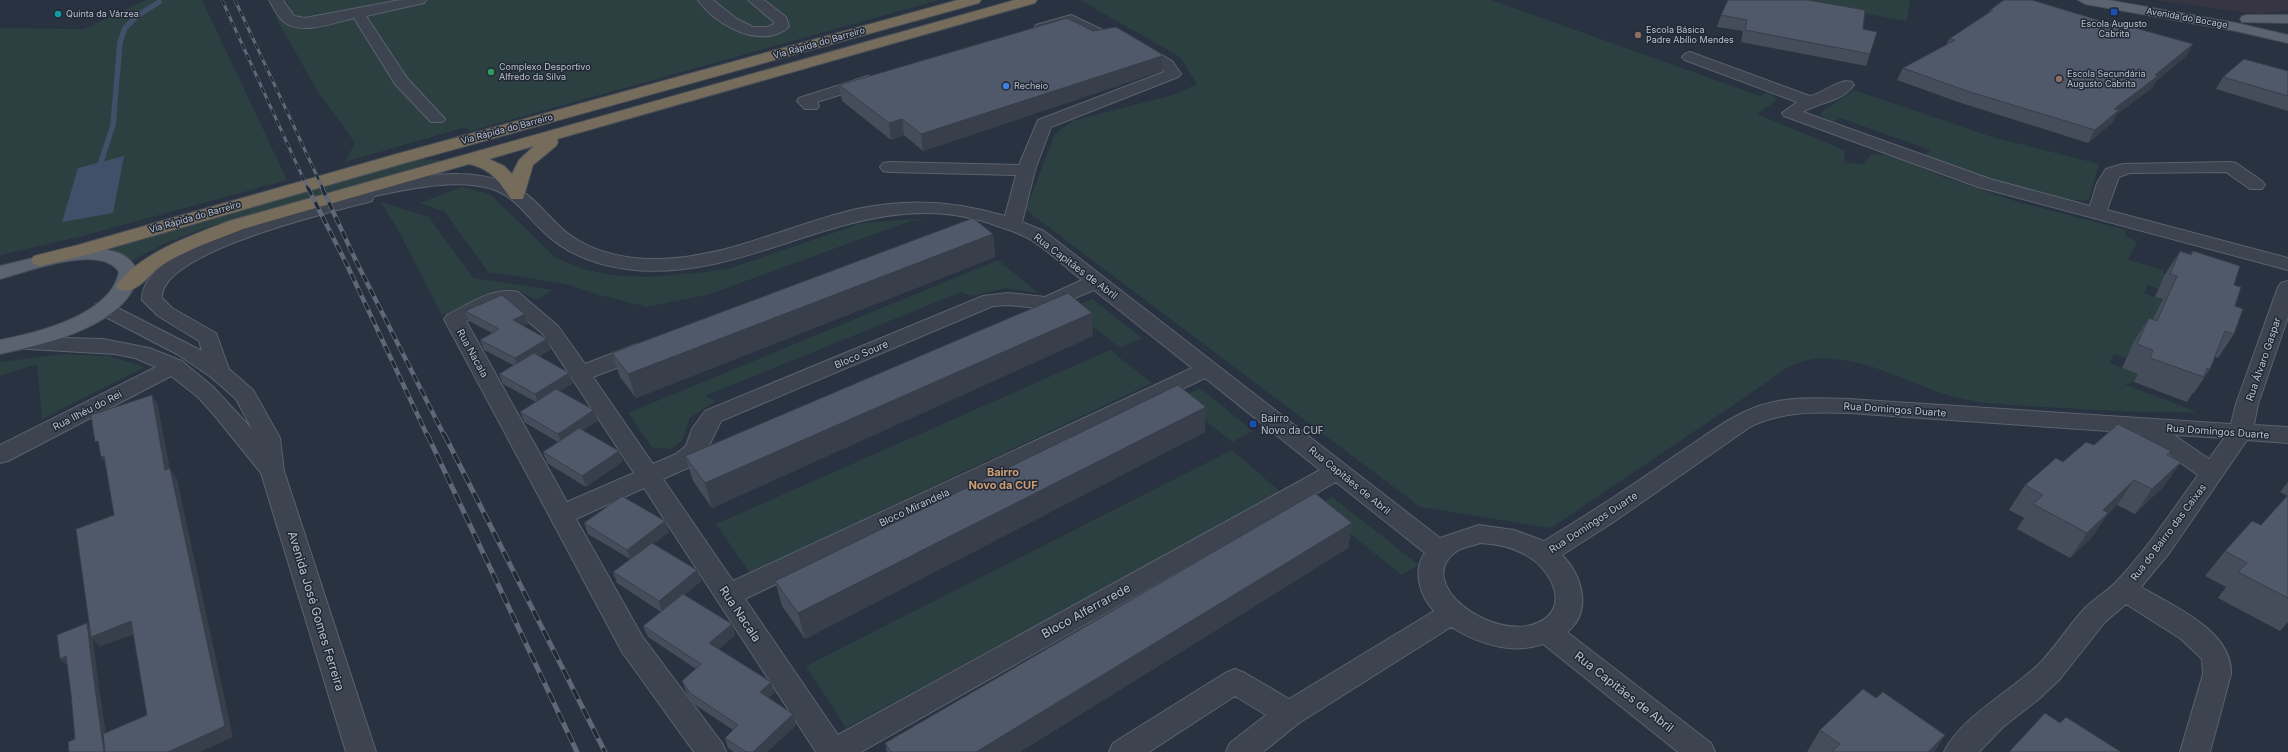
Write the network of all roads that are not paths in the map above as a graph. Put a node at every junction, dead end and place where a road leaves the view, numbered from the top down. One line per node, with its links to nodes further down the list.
1 (276, 0): 9 (street)
2 (419, 0): 9 (street)
3 (705, 0): 4 (street)
4 (756, 0)
5 (974, 0): 22 (highway, Via Rápida do Barreiro)
6 (1030, 0): 21 (highway, Via Rápida do Barreiro)
7 (2085, 0): 14 (main road, Avenida do Bocage)
8 (2126, 0): 10 (main road, Avenida do Bocage)
9 (358, 14): 20 (street)
10 (2288, 19)
11 (2288, 23): 12 (main road)
12 (2288, 31)
13 (1029, 32): 25 (street)
14 (2288, 40)
15 (1690, 57): 18 (street)
16 (879, 78): 19 (street)
17 (1846, 85): 18 (street)
18 (1809, 100): 31 (street)
19 (811, 106)
20 (437, 119)
21 (587, 126): 23 (highway, Via Rápida do Barreiro); 28 (highway)
22 (399, 159): 23 (highway); 34 (highway, Via Rápida do Barreiro)
23 (470, 159): 28 (highway); 29 (highway, Via Rápida do Barreiro)
24 (889, 167): 25 (street)
25 (1026, 170): 32 (street)
26 (410, 185): 28 (street); 29 (street); 46 (street)
27 (2256, 185): 31 (street)
28 (517, 195): 30 (street, Rua Capitães de Abril)
29 (336, 197): 38 (highway, Via Rápida do Barreiro)
30 (970, 211): 32 (street, Rua Capitães de Abril); 33 (street)
31 (2097, 214): 35 (street)
32 (1012, 223): 37 (street, Rua Capitães de Abril)
33 (953, 227)
34 (41, 260): 36 (main road); 38 (main road)
35 (2288, 264)
36 (5, 270)
37 (1097, 281): 45 (street, Rua Capitães de Abril); 55 (street, Bloco Soure)
38 (126, 286): 40 (main road)
39 (2288, 287): 49 (street, Rua Álvaro Gaspar)
40 (103, 308): 41 (main road); 46 (street, Avenida José Gomes Ferreira)
41 (21, 343): 43 (main road); 44 (street, Avenida José Gomes Ferreira)
42 (656, 344): 47 (street)
43 (0, 347)
44 (174, 366): 51 (street, Rua Ilhéu do Rei); 53 (street, Avenida José Gomes Ferreira)
45 (1209, 368): 52 (street, Rua Capitães de Abril); 60 (street, Bloco Mirandela)
46 (219, 372): 53 (street, Avenida José Gomes Ferreira)
47 (580, 374): 55 (street, Rua Nacala); 56 (street, Rua Nacala)
48 (2142, 425): 49 (street, Rua Domingos Duarte); 54 (street); 58 (street, Rua Domingos Duarte)
49 (2241, 432): 50 (street, Rua Domingos Duarte); 54 (street, Rua do Bairro das Caixas)
50 (2288, 435)
51 (0, 455)
52 (1339, 470): 57 (street, Rua Capitães de Abril); 66 (street, Bloco Alferrarede)
53 (272, 471): 64 (street, Avenida José Gomes Ferreira)
54 (2212, 473): 59 (street, Rua do Bairro das Caixas)
55 (648, 476): 56 (street); 60 (street, Rua Nacala)
56 (562, 515): 65 (street, Rua Nacala)
57 (1440, 551): 58 (street); 61 (street)
58 (1544, 554): 62 (street)
59 (2124, 590): 70 (street, Rua do Bairro das Caixas); 71 (street, Rua do Bairro das Caixas)
60 (728, 595): 66 (street, Rua Nacala)
61 (1450, 614): 62 (street); 63 (street)
62 (1548, 632): 69 (street, Rua Capitães de Abril)
63 (1290, 714): 67 (street); 68 (street)
64 (361, 752)
65 (711, 752)
66 (833, 752)
67 (1124, 752)
68 (1241, 752)
69 (1700, 752)
70 (1959, 752)
71 (2195, 752)

